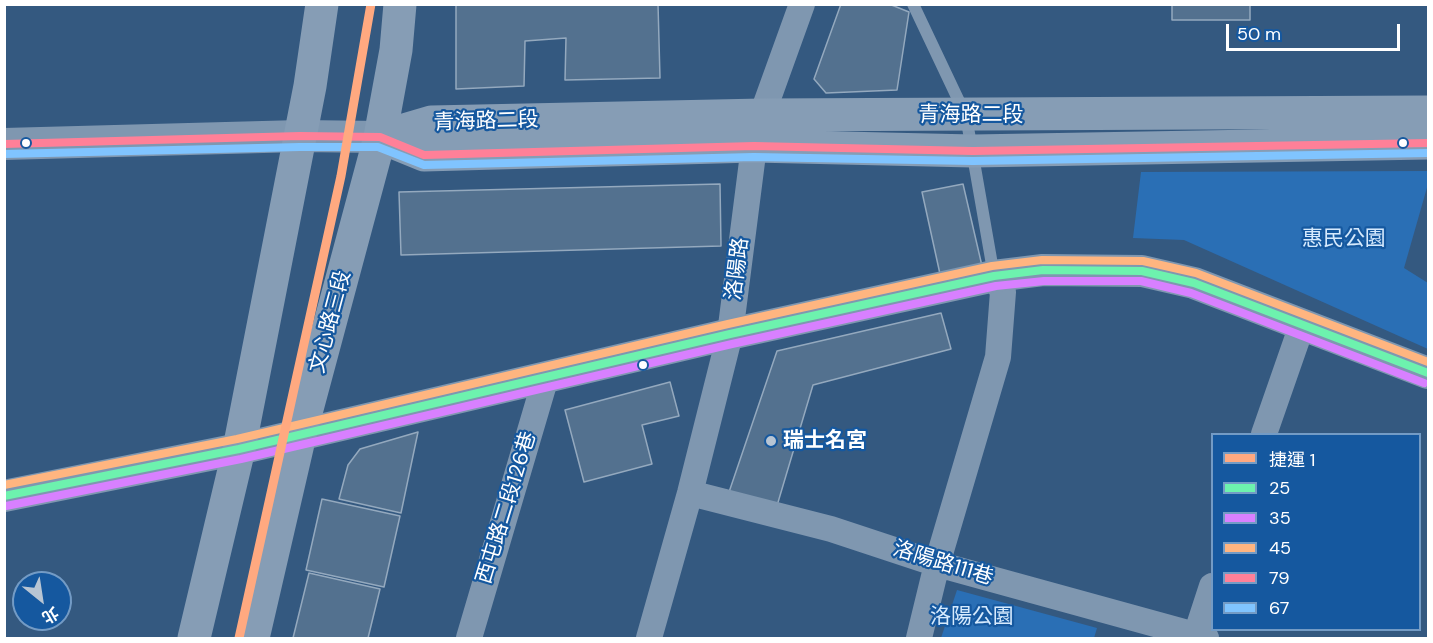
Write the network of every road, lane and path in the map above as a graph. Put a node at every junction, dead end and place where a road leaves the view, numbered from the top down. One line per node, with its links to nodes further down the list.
1 (322, 4): 8 (main road)
2 (400, 4): 9 (main road, 文心路三段)
3 (802, 4): 6 (street, 洛陽路)
4 (913, 4): 7 (lane)
5 (1428, 112): 7 (main road, 青海路二段)
6 (762, 115): 7 (main road, 青海路二段); 9 (main road, 青海路二段); 12 (street, 洛陽路)
7 (966, 116): 13 (lane)
8 (300, 136): 9 (street); 11 (street); 21 (main road)
9 (380, 137): 12 (main road, 青海路二段); 20 (main road, 文心路三段)
10 (1428, 143): 13 (main road, 青海路二段)
11 (4, 144)
12 (754, 146): 13 (main road, 青海路二段); 16 (street, 洛陽路)
13 (973, 151): 14 (lane)
14 (994, 276): 15 (street); 16 (street); 24 (street)
15 (1302, 325): 17 (street); 19 (street)
16 (730, 334): 18 (street); 22 (street, 洛陽路)
17 (1428, 373)
18 (546, 377): 20 (street); 27 (street, 西屯路二段126巷)
19 (1265, 433)
20 (300, 435): 21 (street); 29 (main road, 文心路三段)
21 (239, 449): 23 (street); 28 (main road)
22 (690, 494): 24 (street, 洛陽路111巷); 30 (street, 洛陽路)
23 (4, 496)
24 (937, 564): 26 (street, 洛陽路111巷); 31 (street)
25 (1211, 591): 26 (street)
26 (1201, 637)
27 (472, 638)
28 (194, 639)
29 (253, 639)
30 (649, 639)
31 (919, 639)

